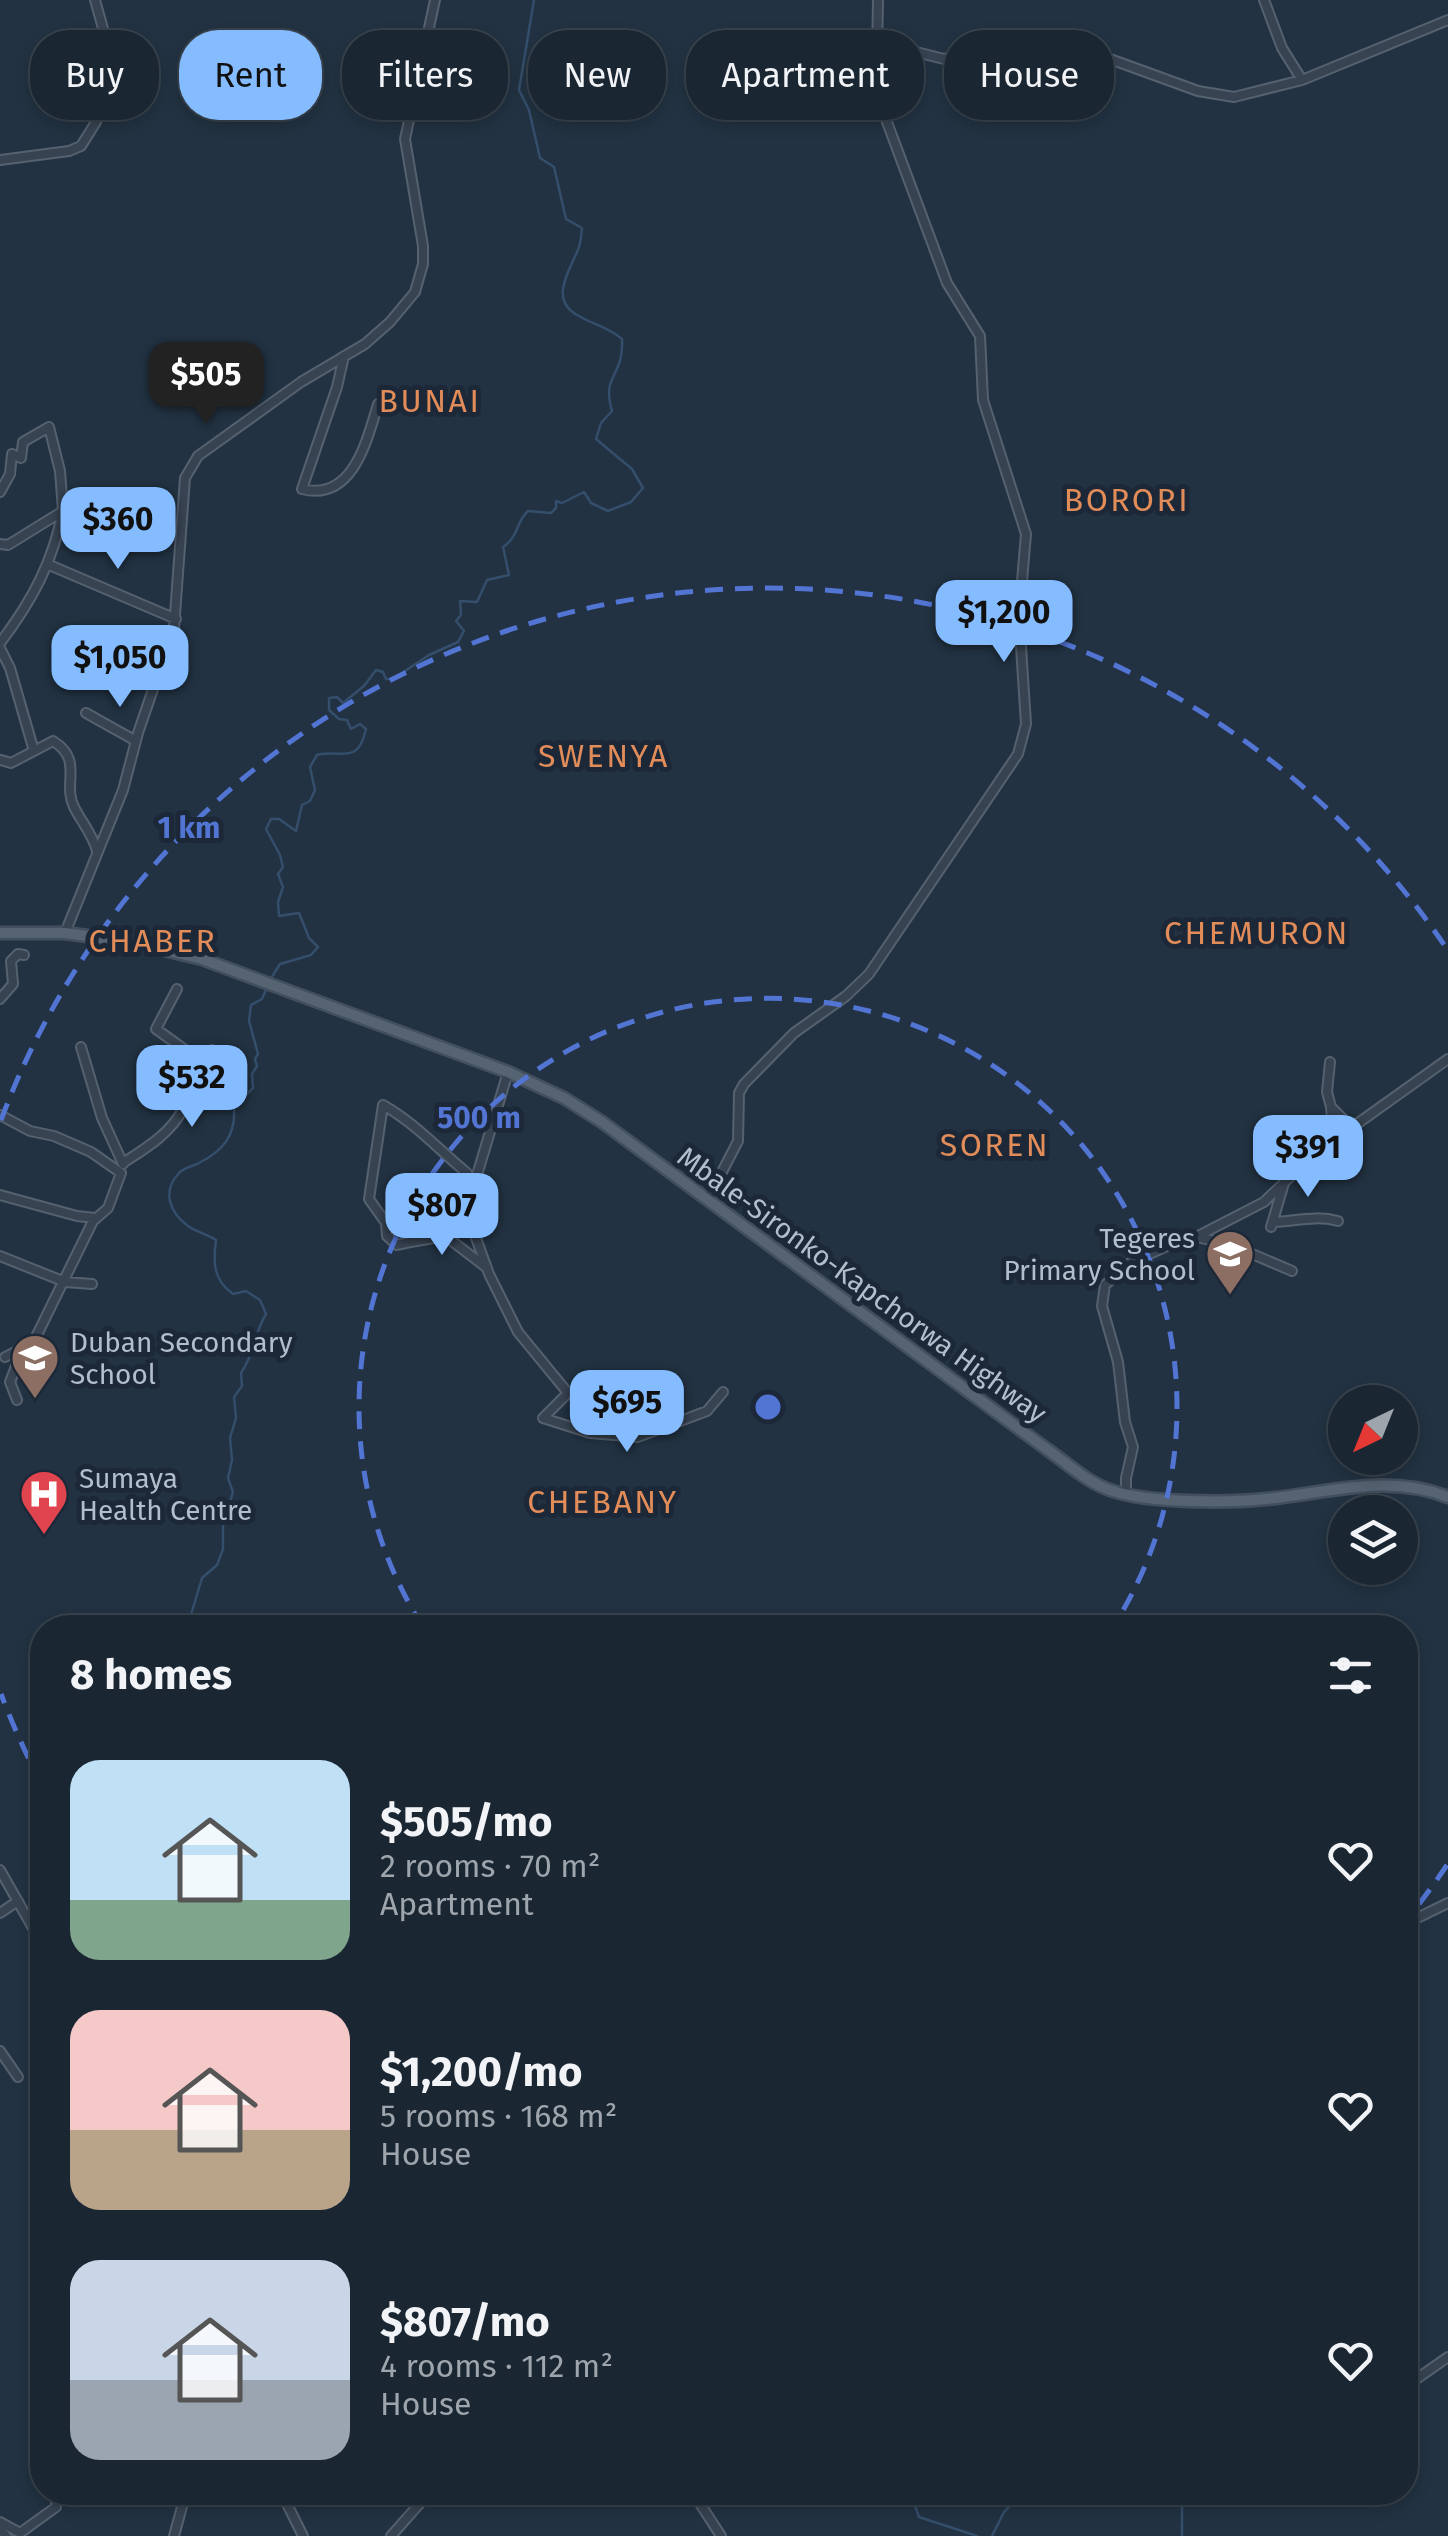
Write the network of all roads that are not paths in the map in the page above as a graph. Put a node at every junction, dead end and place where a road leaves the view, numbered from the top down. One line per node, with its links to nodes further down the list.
1 (94, 0): 10 (street)
2 (435, 0): 11 (street)
3 (878, 0): 6 (street)
4 (1264, 0): 8 (street)
5 (1448, 20): 8 (street)
6 (877, 30)
7 (924, 55): 8 (street)
8 (1302, 80)
9 (886, 120): 45 (street)
10 (0, 160)
11 (344, 356): 12 (street); 17 (street)
12 (378, 404)
13 (0, 492): 14 (street)
14 (64, 506): 15 (street); 16 (street)
15 (0, 544)
16 (46, 564): 17 (street); 18 (street)
17 (176, 620): 20 (street)
18 (0, 646): 21 (street)
19 (86, 714): 20 (street)
20 (136, 740): 23 (street)
21 (34, 751): 22 (street); 23 (street)
22 (1, 760)
23 (97, 850): 24 (street)
24 (66, 932): 25 (main road, Mbale-Sironko-Kapchorwa Highway); 34 (main road, Mbale-Sironko-Kapchorwa Highway)
25 (0, 933)
26 (24, 955): 28 (street)
27 (177, 989): 32 (street)
28 (0, 999)
29 (81, 1047): 40 (street)
30 (212, 1050): 32 (street)
31 (1448, 1059): 36 (street)
32 (202, 1062): 40 (street)
33 (1330, 1062): 35 (street)
34 (508, 1072): 44 (street); 45 (main road, Mbale-Sironko-Kapchorwa Highway)
35 (1331, 1107): 38 (street); 39 (street)
36 (1377, 1109): 38 (street); 41 (street)
37 (0, 1114): 40 (street)
38 (1342, 1129): 39 (street)
39 (1333, 1135): 41 (street)
40 (122, 1168): 46 (street)
41 (1285, 1181): 47 (street); 51 (street)
42 (434, 1194): 44 (street); 48 (street); 48 (street)
43 (0, 1195): 46 (street)
44 (472, 1198): 49 (street)
45 (708, 1199): 63 (main road, Mbale-Sironko-Kapchorwa Highway)
46 (95, 1218): 55 (street)
47 (1338, 1221)
48 (386, 1223): 50 (street)
49 (472, 1227): 50 (street); 53 (street)
50 (448, 1238): 53 (street)
51 (1196, 1238): 54 (street); 63 (street)
52 (0, 1256): 55 (street)
53 (487, 1268): 61 (street)
54 (1292, 1270)
55 (65, 1282): 56 (street); 57 (street)
56 (92, 1284)
57 (23, 1348): 58 (street); 60 (street)
58 (6, 1357)
59 (0, 1374): 60 (street)
60 (10, 1382): 62 (street)
61 (723, 1392)
62 (16, 1400)
63 (1126, 1494): 64 (main road, Mbale-Sironko-Kapchorwa Highway)
64 (1448, 1497)
65 (0, 1870): 66 (street)
66 (18, 1901): 68 (street); 70 (street)
67 (1448, 1903): 69 (street)
68 (0, 1913)
69 (1418, 1918)
70 (30, 1922)
71 (0, 2051): 72 (street)
72 (18, 2077)
73 (1448, 2357): 74 (street)
74 (1418, 2378)
75 (56, 2505): 80 (street)
76 (182, 2505): 82 (street)
77 (287, 2505): 83 (street)
78 (418, 2505): 84 (street)
79 (698, 2505): 85 (street)
80 (0, 2526): 81 (street)
81 (6, 2536)
82 (174, 2536)
83 (302, 2536)
84 (391, 2536)
85 (721, 2536)

